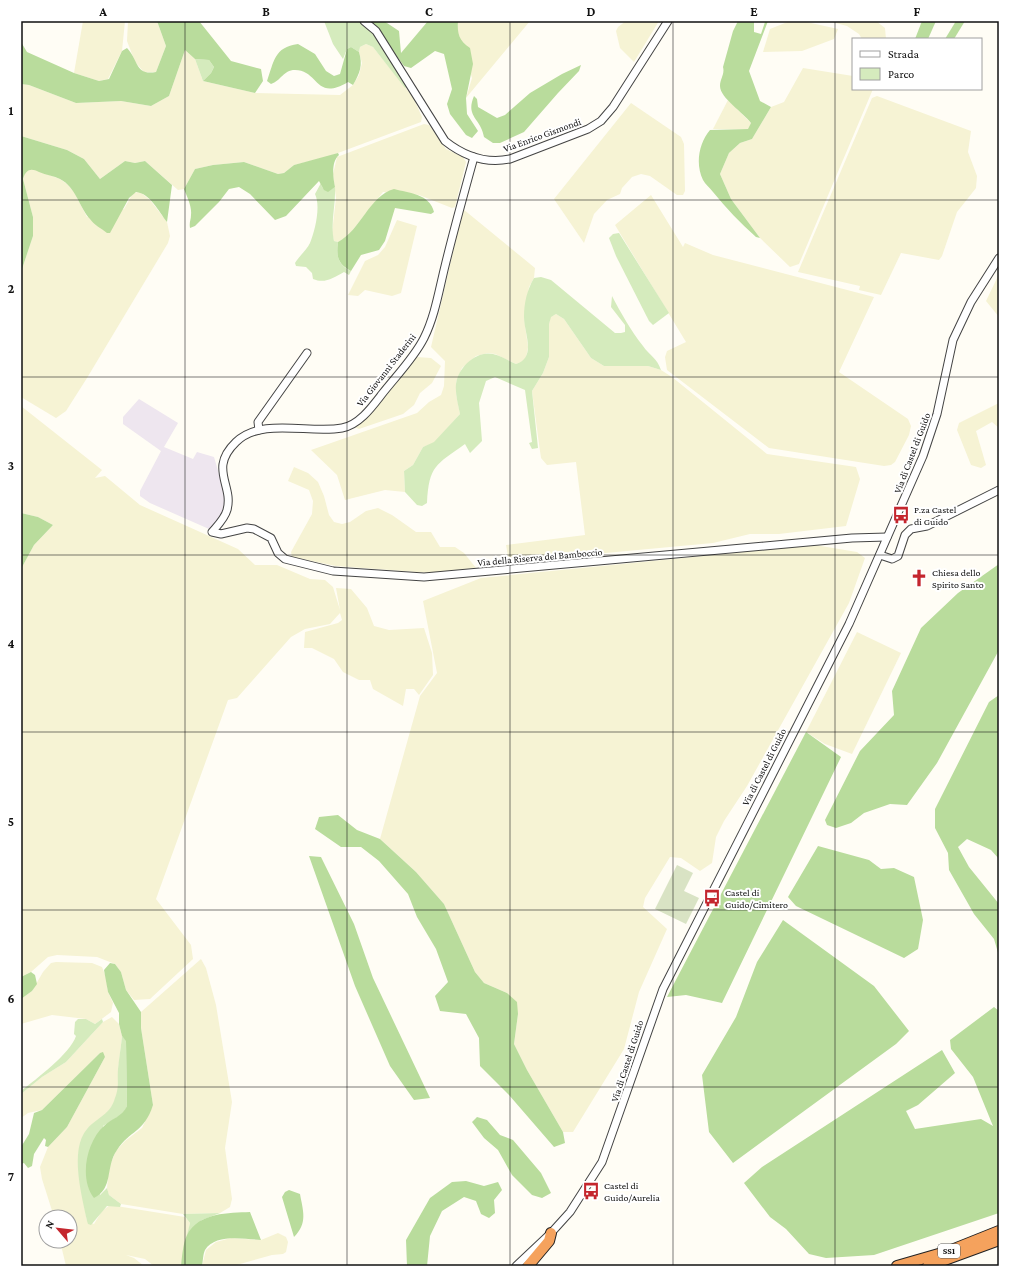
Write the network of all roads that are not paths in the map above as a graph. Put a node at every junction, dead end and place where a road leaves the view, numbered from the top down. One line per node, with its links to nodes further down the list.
1 (364, 21): 3 (street, Via Enrico Gismondi)
2 (668, 21): 3 (street, Via Enrico Gismondi)
3 (474, 157): 6 (street, Via Giovanni Staderini)
4 (999, 258): 9 (street, Via di Castel di Guido)
5 (306, 353): 6 (street)
6 (259, 430): 8 (street, Via Giovanni Staderini)
7 (999, 490): 10 (street)
8 (212, 532): 9 (street, Via della Riserva del Bamboccio)
9 (887, 537): 10 (street, Via di Castel di Guido)
10 (880, 555): 12 (street, Via di Castel di Guido)
11 (999, 1231): 16 (highway, SS1)
12 (551, 1233): 14 (street, Via di Castel di Guido); 15 (highway)
13 (999, 1240): 17 (highway, SS1)
14 (516, 1266)
15 (528, 1266)
16 (897, 1266)
17 (928, 1266)

